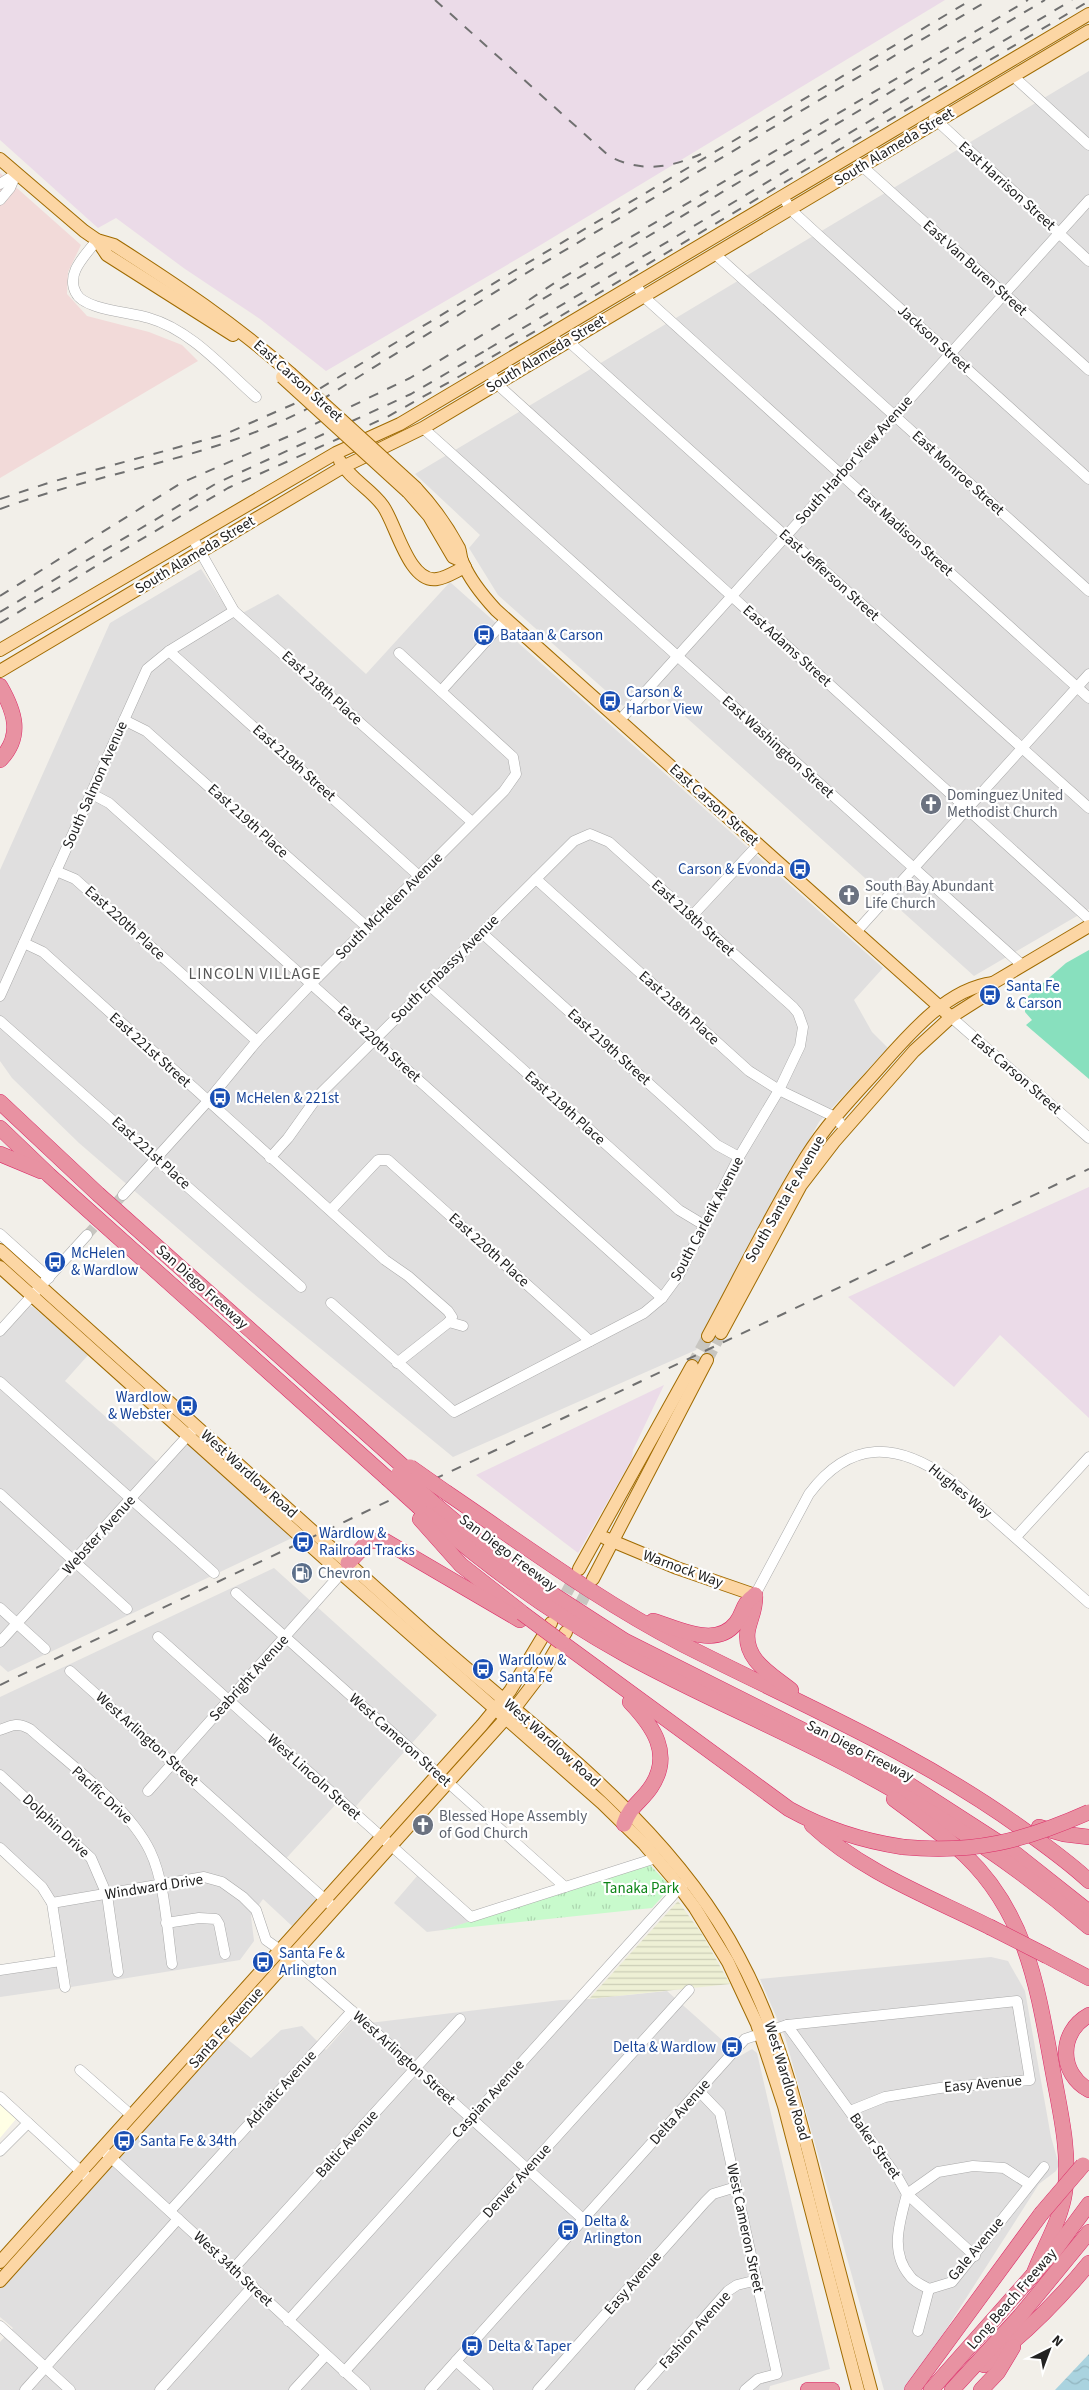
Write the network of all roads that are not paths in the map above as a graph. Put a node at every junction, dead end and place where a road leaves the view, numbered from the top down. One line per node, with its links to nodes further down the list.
1 (1089, 14): 2 (main road, South Alameda Street)
2 (1076, 21): 3 (street); 5 (main road, South Alameda Street)
3 (1087, 34): 4 (main road, South Alameda Street)
4 (1013, 76): 6 (main road, South Alameda Street); 7 (street)
5 (928, 108): 6 (street, East Harrison Street); 12 (main road, South Alameda Street)
6 (936, 122): 9 (main road, South Alameda Street); 16 (street, East Harrison Street)
7 (1089, 145)
8 (0, 159): 10 (main road, East Carson Street)
9 (862, 166): 15 (main road, South Alameda Street); 21 (street, East Van Buren Street)
10 (16, 174): 11 (street); 13 (street); 17 (main road, East Carson Street)
11 (0, 184)
12 (782, 196): 15 (street, Jackson Street); 20 (main road, South Alameda Street)
13 (0, 200)
14 (1089, 200): 16 (street, South Harbor View Avenue)
15 (790, 209): 18 (main road, South Alameda Street); 24 (street, Jackson Street)
16 (1059, 233): 19 (street, East Harrison Street); 21 (street, South Harbor View Avenue)
17 (97, 240): 28 (street); 38 (main road, East Carson Street, bridge)
18 (715, 254): 22 (main road, South Alameda Street); 29 (street, East Monroe Street)
19 (1089, 261)
20 (635, 283): 22 (street, East Madison Street); 25 (main road, South Alameda Street)
21 (1004, 294): 24 (street, South Harbor View Avenue); 26 (street, East Van Buren Street)
22 (644, 296): 23 (main road, South Alameda Street); 33 (street, East Madison Street)
23 (568, 341): 27 (main road, South Alameda Street); 35 (street, East Jefferson Street)
24 (950, 354): 29 (street, South Harbor View Avenue); 34 (street, Jackson Street)
25 (489, 370): 27 (street, East Adams Street); 31 (main road, South Alameda Street)
26 (1089, 370)
27 (497, 384): 30 (main road, South Alameda Street); 40 (street, East Adams Street)
28 (256, 397)
29 (894, 415): 33 (street, South Harbor View Avenue); 39 (street, East Monroe Street)
30 (423, 428): 32 (main road, South Alameda Street); 46 (street, East Washington Street)
31 (336, 453): 32 (main road); 36 (main road, South Alameda Street)
32 (343, 467): 37 (main road, South Alameda Street); 38 (main road)
33 (841, 474): 35 (street, South Harbor View Avenue); 50 (street, East Madison Street)
34 (1089, 479)
35 (786, 536): 40 (street, South Harbor View Avenue); 57 (street, East Jefferson Street)
36 (192, 538): 37 (street, East 218th Place); 43 (main road, South Alameda Street)
37 (200, 552): 41 (street, East 218th Place); 47 (main road, South Alameda Street)
38 (463, 564): 42 (main road, East Carson Street)
39 (1089, 591)
40 (732, 596): 46 (street, South Harbor View Avenue); 61 (street, East Adams Street)
41 (234, 611): 44 (street, South Salmon Avenue); 62 (street, East 218th Place)
42 (506, 619): 51 (street); 55 (main road, East Carson Street)
43 (0, 650)
44 (169, 651): 54 (street, South Salmon Avenue); 67 (street, East 219th Street)
45 (399, 653): 51 (street)
46 (677, 656): 55 (street, South Harbor View Avenue); 65 (street, East Washington Street)
47 (0, 671)
48 (1089, 674): 50 (street)
49 (0, 686): 58 (highway)
50 (1077, 687): 52 (street, East Madison Street); 57 (street)
51 (441, 691): 62 (street, South McHelen Avenue)
52 (1089, 698)
53 (0, 705): 56 (highway)
54 (124, 720): 59 (street, South Salmon Avenue); 72 (street, East 219th Place)
55 (620, 720): 64 (main road, East Carson Street)
56 (0, 743)
57 (1022, 748): 60 (street, East Jefferson Street); 61 (street)
58 (0, 760)
59 (92, 794): 66 (street, South Salmon Avenue); 78 (street, East 220th Street)
60 (1089, 808)
61 (967, 809): 65 (street); 70 (street, East Adams Street)
62 (472, 822): 67 (street, South McHelen Avenue)
63 (590, 834): 68 (street, South Embassy Avenue); 69 (street, East 218th Street)
64 (758, 845): 69 (street); 73 (main road, East Carson Street)
65 (914, 868): 73 (street); 76 (street, East Washington Street)
66 (56, 871): 75 (street, South Salmon Avenue); 86 (street, East 220th Place)
67 (419, 876): 72 (street, South McHelen Avenue)
68 (536, 879): 74 (street, South Embassy Avenue); 87 (street, East 218th Place)
69 (691, 917): 81 (street, East 218th Street)
70 (1089, 919)
71 (1089, 926): 76 (main road, South Santa Fe Avenue)
72 (368, 928): 78 (street, South McHelen Avenue)
73 (856, 932): 82 (main road, East Carson Street)
74 (482, 933): 79 (street, South Embassy Avenue); 95 (street, East 219th Street)
75 (24, 943): 80 (street, South Salmon Avenue); 89 (street, East 221st Street)
76 (1022, 965): 77 (main road, South Santa Fe Avenue)
77 (993, 983): 82 (main road, South Santa Fe Avenue); 83 (main road, South Santa Fe Avenue)
78 (311, 984): 85 (street, East 220th Street); 86 (street, South McHelen Avenue)
79 (429, 986): 85 (street, South Embassy Avenue); 102 (street, East 219th Place)
80 (0, 996)
81 (793, 1007): 87 (street, South Carlerik Avenue)
82 (940, 1008): 83 (main road, East Carson Street); 90 (main road, South Santa Fe Avenue)
83 (950, 1017): 92 (main road, South Santa Fe Avenue); 93 (street, East Carson Street)
84 (0, 1020): 97 (street, East 221st Place)
85 (374, 1039): 96 (street, South Embassy Avenue); 109 (street, East 220th Street)
86 (257, 1041): 89 (street, South McHelen Avenue)
87 (778, 1090): 90 (street, East 218th Place); 95 (street, South Carlerik Avenue)
88 (0, 1102): 123 (highway); 123 (highway, San Diego Freeway)
89 (207, 1102): 96 (street, East 221st Street); 97 (street, South McHelen Avenue)
90 (835, 1117): 92 (street); 115 (main road, South Santa Fe Avenue)
91 (0, 1128): 98 (highway, San Diego Freeway)
92 (845, 1128): 114 (main road, South Santa Fe Avenue)
93 (1089, 1138)
94 (0, 1154): 99 (highway)
95 (739, 1157): 102 (street, South Carlerik Avenue)
96 (270, 1158): 101 (street, East 221st Street)
97 (157, 1159): 100 (street, South McHelen Avenue); 108 (street, East 221st Place)
98 (33, 1160): 99 (highway, San Diego Freeway); 123 (highway)
99 (49, 1175): 123 (highway, San Diego Freeway)
100 (123, 1195)
101 (331, 1210): 111 (street, East 221st Street); 116 (street, East 220th Place)
102 (704, 1225): 109 (street, South Carlerik Avenue)
103 (0, 1234): 107 (street)
104 (87, 1236): 107 (street)
105 (0, 1250): 107 (main road, West Wardlow Road)
106 (0, 1267): 107 (main road, West Wardlow Road)
107 (41, 1287): 113 (street); 121 (main road, West Wardlow Road)
108 (301, 1287)
109 (662, 1298): 116 (street, South Carlerik Avenue)
110 (331, 1303): 118 (street)
111 (449, 1322): 112 (street); 118 (street)
112 (463, 1326)
113 (0, 1331)
114 (721, 1333)
115 (708, 1336)
116 (590, 1341): 118 (street, South Carlerik Avenue)
117 (707, 1360): 129 (main road)
118 (397, 1363)
119 (692, 1366): 127 (main road)
120 (0, 1382): 125 (street)
121 (193, 1431): 125 (street, Webster Avenue); 131 (main road, West Wardlow Road)
122 (1089, 1457): 128 (street)
123 (397, 1474): 126 (highway, bridge); 126 (highway, San Diego Freeway, bridge)
124 (0, 1494): 130 (street)
125 (132, 1499): 130 (street, Webster Avenue); 133 (street)
126 (428, 1502): 140 (highway); 141 (highway); 158 (highway, San Diego Freeway); 176 (highway, San Diego Freeway); 179 (highway); 180 (highway)
127 (598, 1535): 129 (main road, Warnock Way); 132 (main road)
128 (1016, 1537): 136 (street, Hughes Way); 137 (street, Hughes Way)
129 (611, 1541): 134 (main road); 136 (main road, Warnock Way)
130 (75, 1562): 139 (street); 143 (street, Webster Avenue)
131 (345, 1568): 141 (highway); 145 (street, Seabright Avenue); 153 (main road, West Wardlow Road)
132 (579, 1569)
133 (214, 1573)
134 (593, 1579)
135 (236, 1593): 145 (street, West Cameron Street)
136 (755, 1594): 140 (highway); 154 (highway)
137 (1089, 1603)
138 (0, 1608): 143 (street)
139 (127, 1609)
140 (628, 1613): 154 (highway)
141 (521, 1616): 146 (highway, bridge)
142 (551, 1623): 153 (main road)
143 (18, 1624): 147 (street, Webster Avenue); 148 (street)
144 (158, 1636): 152 (street, West Lincoln Street)
145 (285, 1637): 152 (street, Seabright Avenue); 161 (street, West Cameron Street)
146 (563, 1637): 149 (highway); 151 (main road)
147 (0, 1642)
148 (45, 1649)
149 (594, 1667): 164 (highway); 165 (highway)
150 (70, 1671): 159 (street, West Arlington Street)
151 (532, 1685): 155 (main road); 156 (main road)
152 (229, 1700): 159 (street, Seabright Avenue); 168 (street, West Lincoln Street)
153 (499, 1704): 155 (main road, West Wardlow Road); 161 (main road, Santa Fe Avenue)
154 (812, 1707): 166 (highway)
155 (509, 1714): 156 (main road, West Wardlow Road); 161 (main road, Santa Fe Avenue); 165 (main road, West Wardlow Road)
156 (535, 1728): 165 (main road, West Wardlow Road)
157 (0, 1730): 173 (street, Pacific Drive)
158 (842, 1762): 182 (highway, San Diego Freeway); 225 (highway)
159 (173, 1763): 162 (street, Seabright Avenue); 178 (street, West Arlington Street)
160 (0, 1775): 175 (street, Dolphin Drive)
161 (443, 1778): 168 (main road, Santa Fe Avenue); 174 (street, West Cameron Street)
162 (148, 1791)
163 (1089, 1812): 164 (highway, bridge)
164 (803, 1817): 189 (highway, bridge)
165 (626, 1818): 170 (main road, West Wardlow Road); 172 (main road, West Wardlow Road)
166 (1007, 1818): 167 (highway); 171 (highway)
167 (1089, 1837)
168 (386, 1841): 174 (street, West Lincoln Street); 178 (main road, Santa Fe Avenue)
169 (0, 1849): 177 (street)
170 (656, 1858): 172 (main road, West Wardlow Road); 174 (street)
171 (1089, 1881)
172 (684, 1883): 196 (main road, West Wardlow Road); 204 (street, Caspian Avenue)
173 (160, 1886): 175 (street, Windward Drive); 181 (street, Pacific Drive); 183 (street, Windward Drive)
174 (565, 1887)
175 (107, 1895): 177 (street, Windward Drive); 188 (street, Dolphin Drive)
176 (1089, 1902)
177 (52, 1903): 185 (street)
178 (330, 1904): 183 (main road, Santa Fe Avenue)
179 (1089, 1912)
180 (1089, 1918)
181 (166, 1923): 184 (street); 186 (street, Pacific Drive)
182 (1089, 1927)
183 (285, 1953): 192 (street, West Arlington Street); 205 (main road, Santa Fe Avenue)
184 (225, 1954)
185 (61, 1960): 187 (street); 190 (street)
186 (172, 1964)
187 (0, 1970)
188 (118, 1972)
189 (1089, 1978)
190 (65, 1987)
191 (689, 1990): 211 (street, Denver Avenue)
192 (352, 2011): 197 (street, West Arlington Street); 217 (street, Adriatic Avenue)
193 (1089, 2015): 200 (highway)
194 (460, 2020): 197 (street, Baltic Avenue)
195 (787, 2025): 196 (street, Delta Avenue); 199 (street, Delta Avenue); 203 (street, Baker Street)
196 (766, 2030): 201 (street, Delta Avenue); 251 (main road, West Wardlow Road); 252 (main road, West Wardlow Road)
197 (416, 2068): 204 (street, West Arlington Street); 224 (street, Baltic Avenue)
198 (80, 2070): 205 (street)
199 (1030, 2080): 203 (street, Easy Avenue)
200 (1089, 2090)
201 (699, 2091): 214 (street, West Cameron Street); 219 (street, Delta Avenue)
202 (0, 2097): 206 (street)
203 (850, 2111): 215 (street, Baker Street)
204 (471, 2118): 211 (street, West Arlington Street); 230 (street, Caspian Avenue)
205 (136, 2119): 208 (main road, Santa Fe Avenue)
206 (28, 2123): 207 (street); 212 (street)
207 (0, 2151)
208 (106, 2153): 212 (main road, Santa Fe Avenue); 217 (street, West 34th Street)
209 (1086, 2161): 253 (highway, bridge)
210 (1044, 2167): 213 (street, Gale Avenue)
211 (528, 2169): 219 (street, West Arlington Street); 237 (street, Denver Avenue)
212 (86, 2175): 222 (main road, Santa Fe Avenue); 227 (main road, Santa Fe Avenue)
213 (1028, 2184): 215 (street); 221 (street, Gale Avenue)
214 (736, 2187): 226 (street, West Cameron Street); 246 (street, Easy Avenue)
215 (907, 2194): 221 (street, Baker Street); 229 (street)
216 (1089, 2204): 225 (highway, Long Beach Freeway)
217 (170, 2211): 218 (street, West 34th Street)
218 (178, 2219): 224 (street, West 34th Street); 236 (street)
219 (584, 2220): 235 (street, Delta Avenue)
220 (1089, 2232): 238 (highway, Long Beach Freeway)
221 (975, 2256): 229 (street, Gale Avenue)
222 (0, 2262)
223 (1089, 2263): 233 (highway)
224 (234, 2268): 228 (street, West 34th Street)
225 (1032, 2276): 254 (highway, Long Beach Freeway)
226 (757, 2280): 247 (street, Fashion Avenue); 248 (street, West Cameron Street)
227 (0, 2281)
228 (253, 2286): 230 (street, West 34th Street); 241 (street)
229 (929, 2289): 232 (street, Gale Avenue)
230 (288, 2321): 234 (street, West 34th Street)
231 (0, 2326): 236 (street)
232 (918, 2331)
233 (1018, 2340): 238 (highway); 255 (highway)
234 (326, 2355): 237 (street, West 34th Street); 242 (street)
235 (456, 2361): 244 (street, Delta Avenue); 245 (street)
236 (45, 2368): 239 (street); 240 (street)
237 (344, 2372): 243 (street, West 34th Street)
238 (954, 2388)
239 (25, 2390)
240 (70, 2390)
241 (160, 2390)
242 (294, 2390)
243 (365, 2390)
244 (430, 2390)
245 (488, 2390)
246 (538, 2390)
247 (640, 2390)
248 (745, 2390)
249 (808, 2390): 250 (highway)
250 (832, 2390)
251 (858, 2390)
252 (871, 2390)
253 (912, 2390)
254 (931, 2390)
255 (981, 2390)

